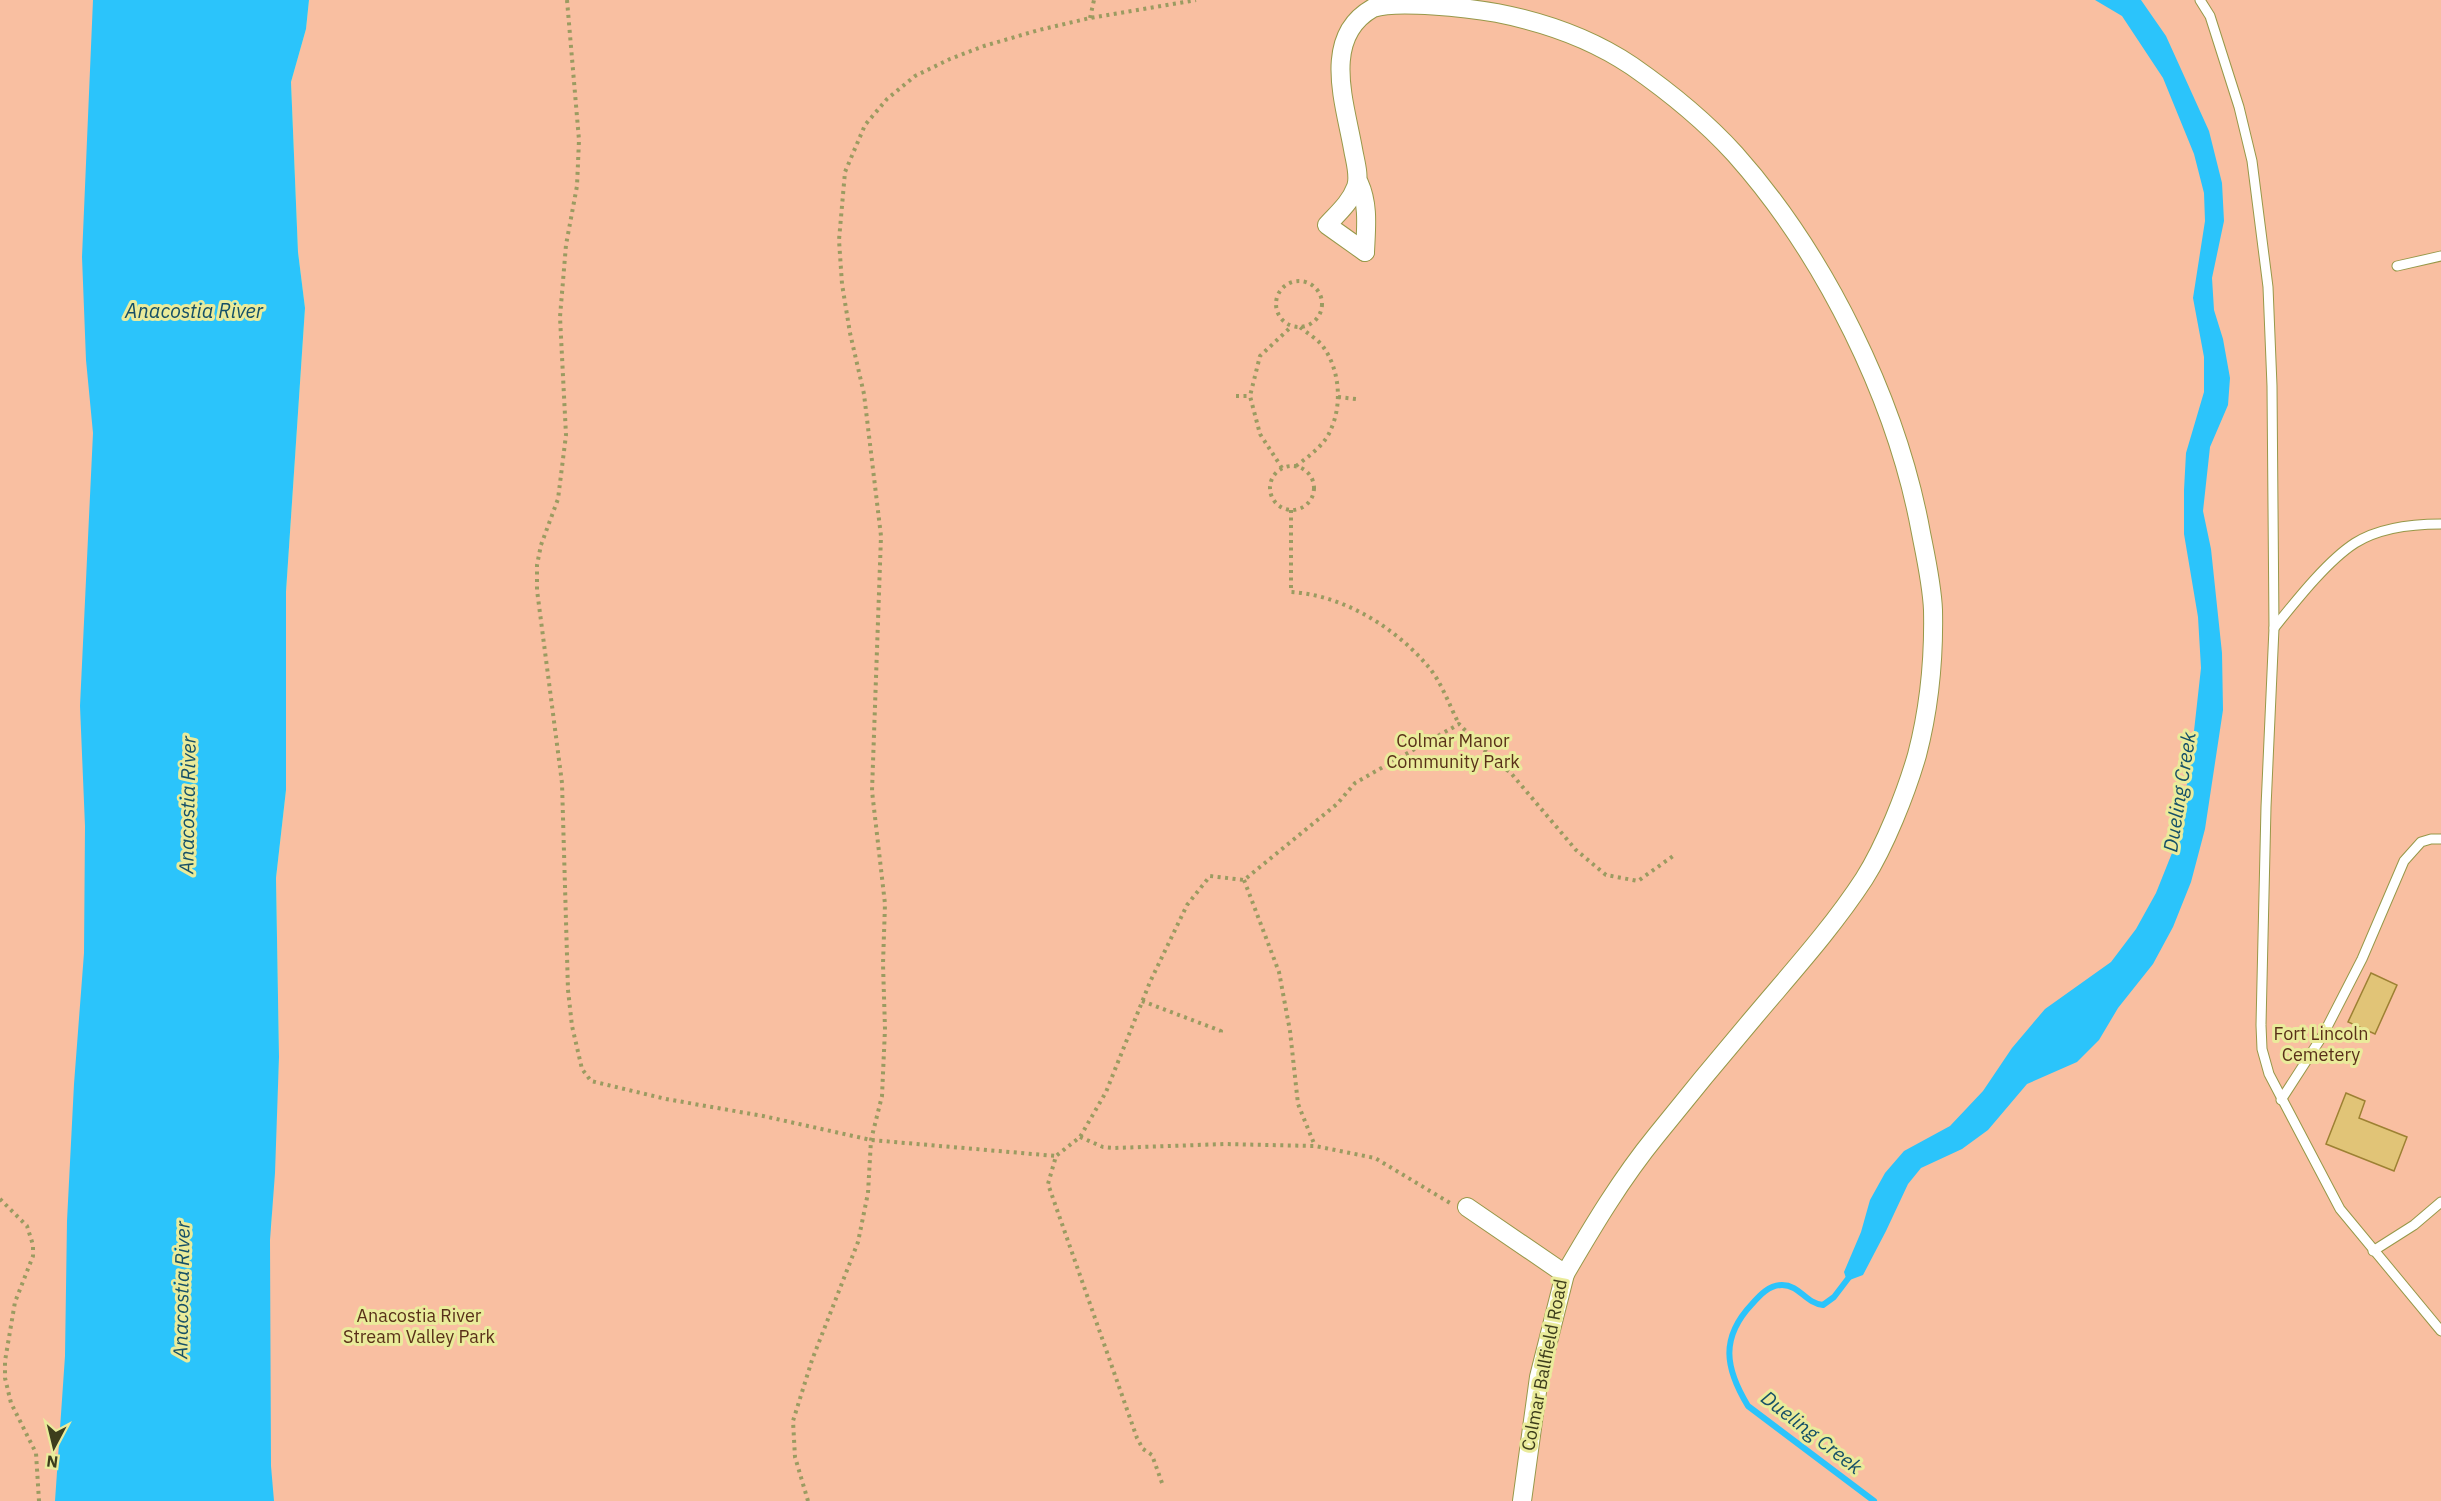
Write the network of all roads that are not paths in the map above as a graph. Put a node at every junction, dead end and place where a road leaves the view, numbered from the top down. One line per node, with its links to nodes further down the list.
1 (2200, 0): 6 (lane)
2 (1359, 183): 12 (street)
3 (2441, 256): 4 (lane)
4 (2397, 266)
5 (2441, 524): 6 (lane)
6 (2274, 628): 8 (lane)
7 (2441, 839): 8 (lane)
8 (2281, 1100): 11 (lane)
9 (2441, 1202): 11 (lane)
10 (1467, 1207): 12 (street, Colmar Ballfield Road)
11 (2373, 1251): 13 (lane)
12 (1565, 1274): 14 (street, Colmar Ballfield Road)
13 (2441, 1331)
14 (1522, 1501)

